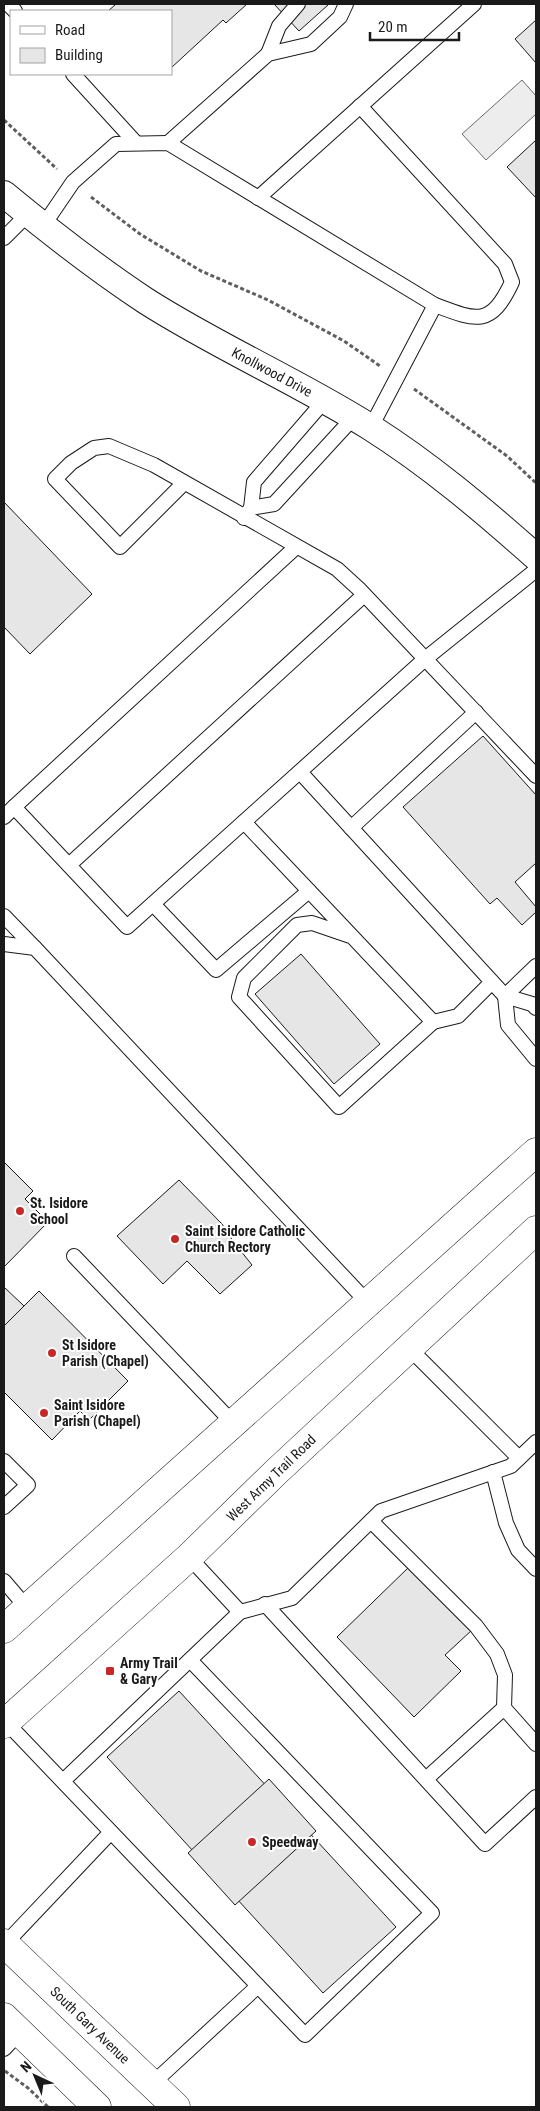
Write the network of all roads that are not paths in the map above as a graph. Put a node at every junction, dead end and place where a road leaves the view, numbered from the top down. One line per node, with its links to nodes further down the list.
1 (298, 4): 4 (lane)
2 (346, 4): 4 (lane)
3 (474, 4): 6 (lane)
4 (268, 54): 7 (lane)
5 (73, 75): 8 (lane)
6 (360, 106): 10 (lane); 13 (lane)
7 (168, 142): 8 (lane); 10 (lane)
8 (136, 143): 11 (lane)
9 (4, 194): 11 (street, Knollwood Drive)
10 (258, 198): 13 (lane)
11 (36, 220): 12 (lane); 14 (street, Knollwood Drive)
12 (4, 238)
13 (435, 306): 15 (lane)
14 (325, 400): 15 (street, Knollwood Drive); 17 (lane)
15 (362, 422): 17 (lane); 19 (street, Knollwood Drive)
16 (184, 483): 16 (lane); 17 (lane)
17 (247, 513): 18 (lane)
18 (296, 547): 21 (lane); 26 (lane)
19 (536, 557)
20 (536, 570): 22 (lane)
21 (364, 595): 22 (lane); 29 (lane)
22 (425, 659): 23 (lane); 24 (lane)
23 (476, 712): 25 (lane); 28 (lane)
24 (300, 772): 27 (lane); 28 (lane)
25 (536, 776)
26 (9, 812): 29 (lane)
27 (244, 822): 30 (lane); 31 (lane)
28 (351, 828): 37 (lane)
29 (69, 865): 31 (lane)
30 (309, 891): 31 (lane); 33 (lane)
31 (154, 904)
32 (4, 916): 35 (lane)
33 (350, 936): 40 (lane); 40 (lane)
34 (4, 944): 35 (lane)
35 (35, 948): 45 (lane)
36 (536, 966): 38 (lane)
37 (492, 982): 38 (lane); 40 (lane)
38 (505, 996): 39 (lane); 41 (lane)
39 (536, 1008)
40 (432, 1022)
41 (536, 1059)
42 (536, 1152): 45 (main road)
43 (536, 1230): 46 (main road, West Army Trail Road)
44 (74, 1256): 47 (lane)
45 (369, 1304): 47 (main road)
46 (408, 1348): 49 (lane); 54 (main road, West Army Trail Road)
47 (234, 1424): 58 (main road)
48 (536, 1442): 49 (lane)
49 (519, 1458): 51 (lane)
50 (4, 1462): 52 (lane)
51 (493, 1472): 53 (lane); 55 (lane)
52 (4, 1507)
53 (371, 1521): 57 (lane); 62 (lane)
54 (189, 1557): 59 (lane); 63 (main road, West Army Trail Road)
55 (536, 1569)
56 (4, 1581): 58 (lane)
57 (265, 1604): 59 (lane); 65 (lane)
58 (27, 1608): 60 (main road)
59 (240, 1612): 61 (lane)
60 (4, 1629)
61 (190, 1660): 66 (lane); 70 (lane)
62 (504, 1708): 64 (lane); 65 (lane)
63 (5, 1723): 66 (lane)
64 (536, 1744)
65 (426, 1780): 67 (lane)
66 (62, 1781): 68 (lane)
67 (536, 1797)
68 (111, 1832): 69 (lane); 70 (lane)
69 (4, 1943): 72 (main road, South Gary Avenue)
70 (258, 1986): 72 (lane)
71 (9, 2033): 73 (main road)
72 (152, 2084): 74 (main road, South Gary Avenue)
73 (97, 2107)
74 (176, 2107)

